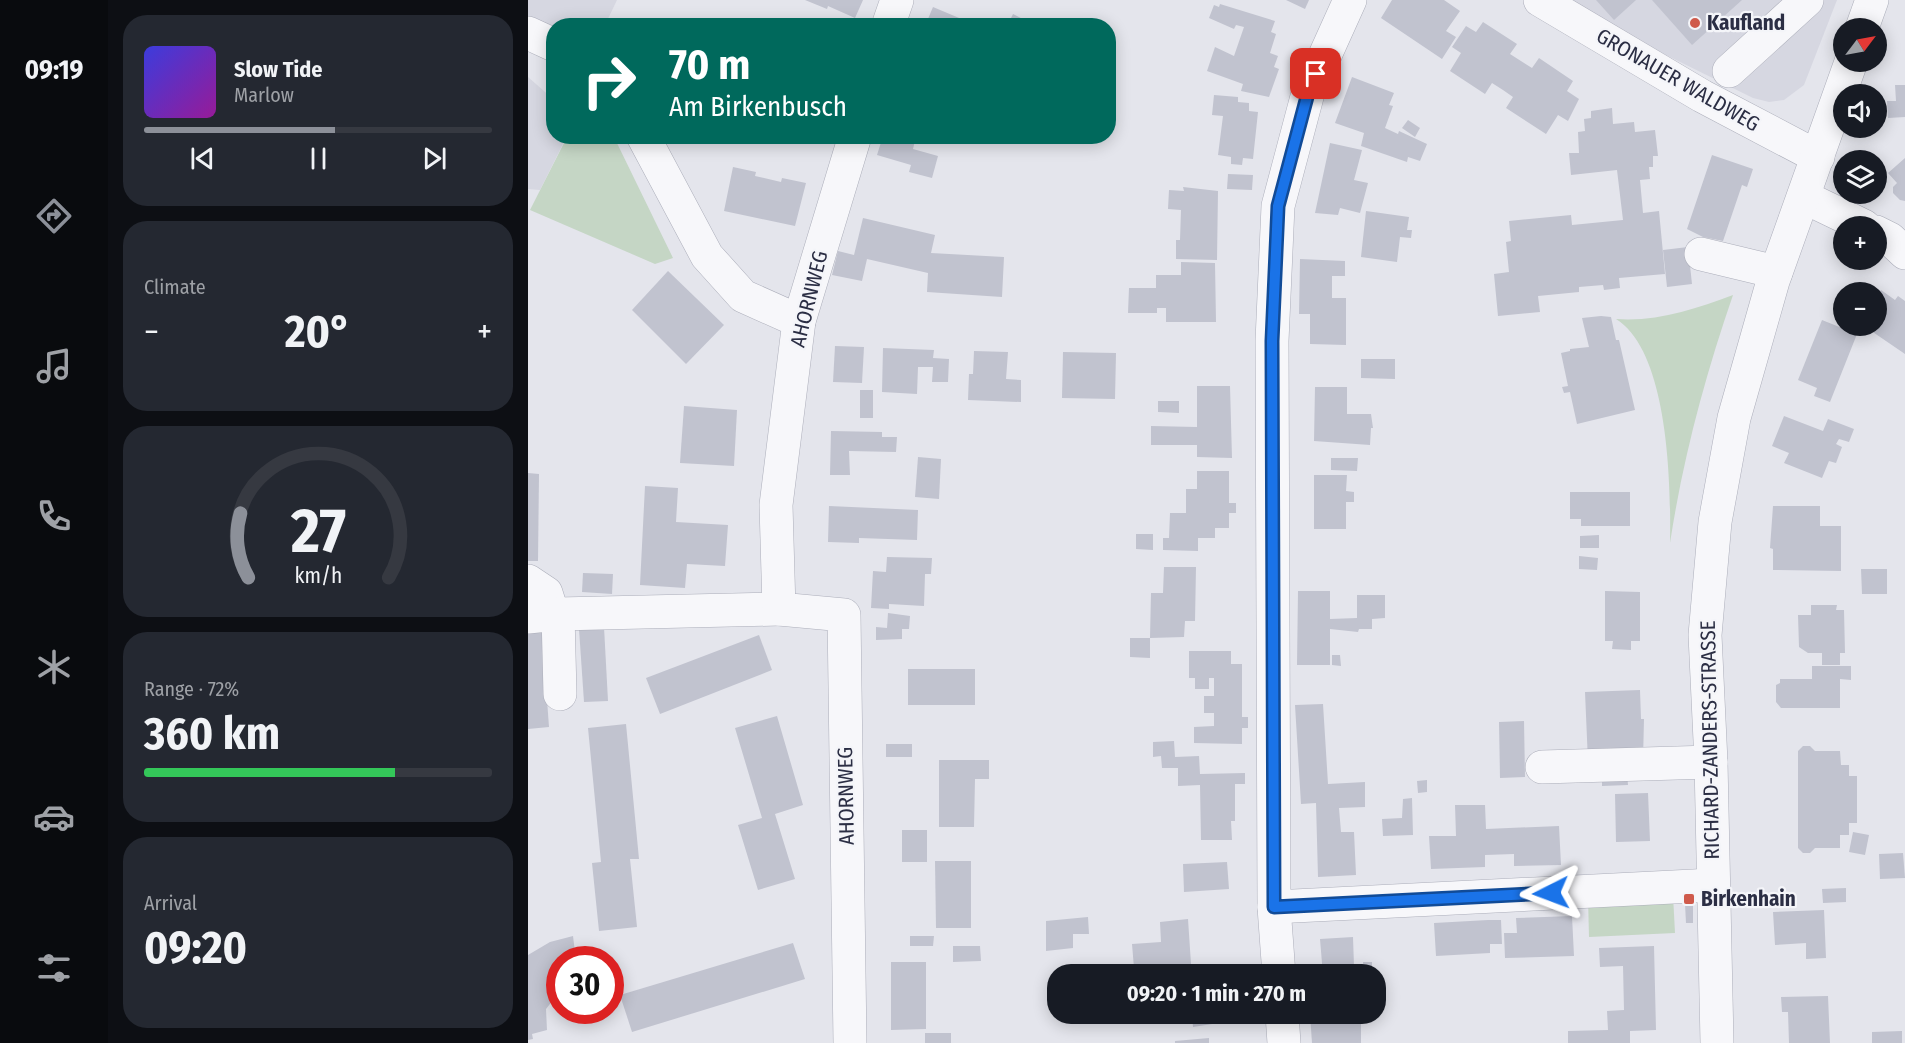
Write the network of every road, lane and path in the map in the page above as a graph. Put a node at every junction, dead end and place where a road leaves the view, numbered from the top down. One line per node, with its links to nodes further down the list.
1 (897, 0): 6 (street)
2 (1350, 0): 29 (street)
3 (1540, 0): 14 (street, GRONAUER WALDWEG)
4 (1807, 0): 10 (street)
5 (1872, 0): 7 (street)
6 (891, 18)
7 (1866, 18)
8 (528, 33): 9 (street)
9 (546, 41)
10 (1729, 71)
11 (1848, 72): 14 (street, RICHARD-ZANDERS-STRASSE)
12 (647, 144): 21 (street)
13 (853, 144): 21 (street, AHORNWEG)
14 (1818, 157): 15 (street, RICHARD-ZANDERS-STRASSE)
15 (1804, 197): 16 (street); 20 (street, RICHARD-ZANDERS-STRASSE)
16 (1843, 216)
17 (1887, 238): 18 (street)
18 (1905, 253)
19 (1701, 254): 20 (street)
20 (1776, 272): 26 (street, RICHARD-ZANDERS-STRASSE)
21 (799, 321): 23 (street, AHORNWEG)
22 (528, 581): 24 (street)
23 (778, 609): 24 (street, AHORNWEG); 32 (street, AHORNWEG)
24 (546, 615): 25 (street)
25 (560, 694)
26 (1711, 762): 27 (street); 28 (street, RICHARD-ZANDERS-STRASSE)
27 (1542, 767)
28 (1713, 885): 29 (street); 34 (street, RICHARD-ZANDERS-STRASSE)
29 (1274, 907): 30 (street)
30 (1278, 964)
31 (1283, 1024): 33 (street)
32 (850, 1043)
33 (1284, 1043)
34 (1717, 1043)

